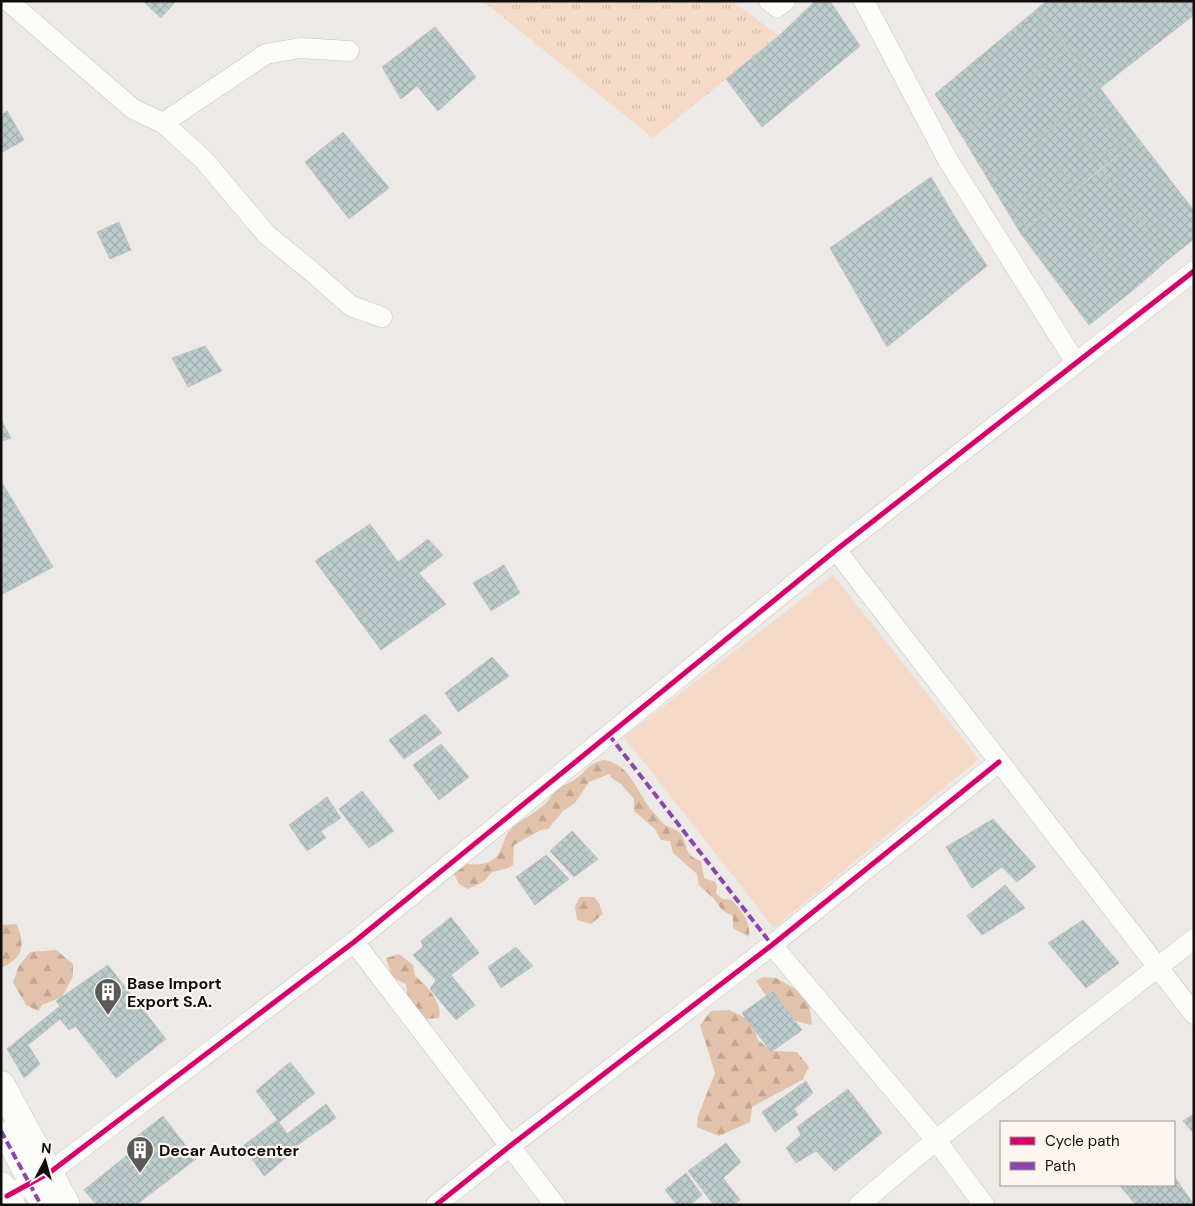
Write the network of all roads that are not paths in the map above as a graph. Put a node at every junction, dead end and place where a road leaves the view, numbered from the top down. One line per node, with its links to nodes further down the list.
1 (8, 1): 4 (street)
2 (864, 1): 7 (street)
3 (349, 51): 4 (street)
4 (163, 124): 6 (street)
5 (1194, 271): 7 (street)
6 (382, 317)
7 (1076, 363): 8 (street)
8 (836, 550): 9 (street); 11 (street)
9 (998, 762): 12 (street); 13 (street)
10 (1194, 939): 13 (street)
11 (354, 942): 18 (street); 19 (street)
12 (772, 945): 17 (street); 18 (street)
13 (1157, 968): 14 (street); 17 (street)
14 (1194, 1014)
15 (1, 1085): 19 (main road)
16 (1, 1131): 19 (street)
17 (936, 1140): 24 (street); 25 (street)
18 (510, 1146): 22 (street); 23 (street)
19 (20, 1189): 20 (street); 21 (main road)
20 (41, 1205)
21 (66, 1205)
22 (436, 1205)
23 (555, 1205)
24 (859, 1205)
25 (984, 1205)

